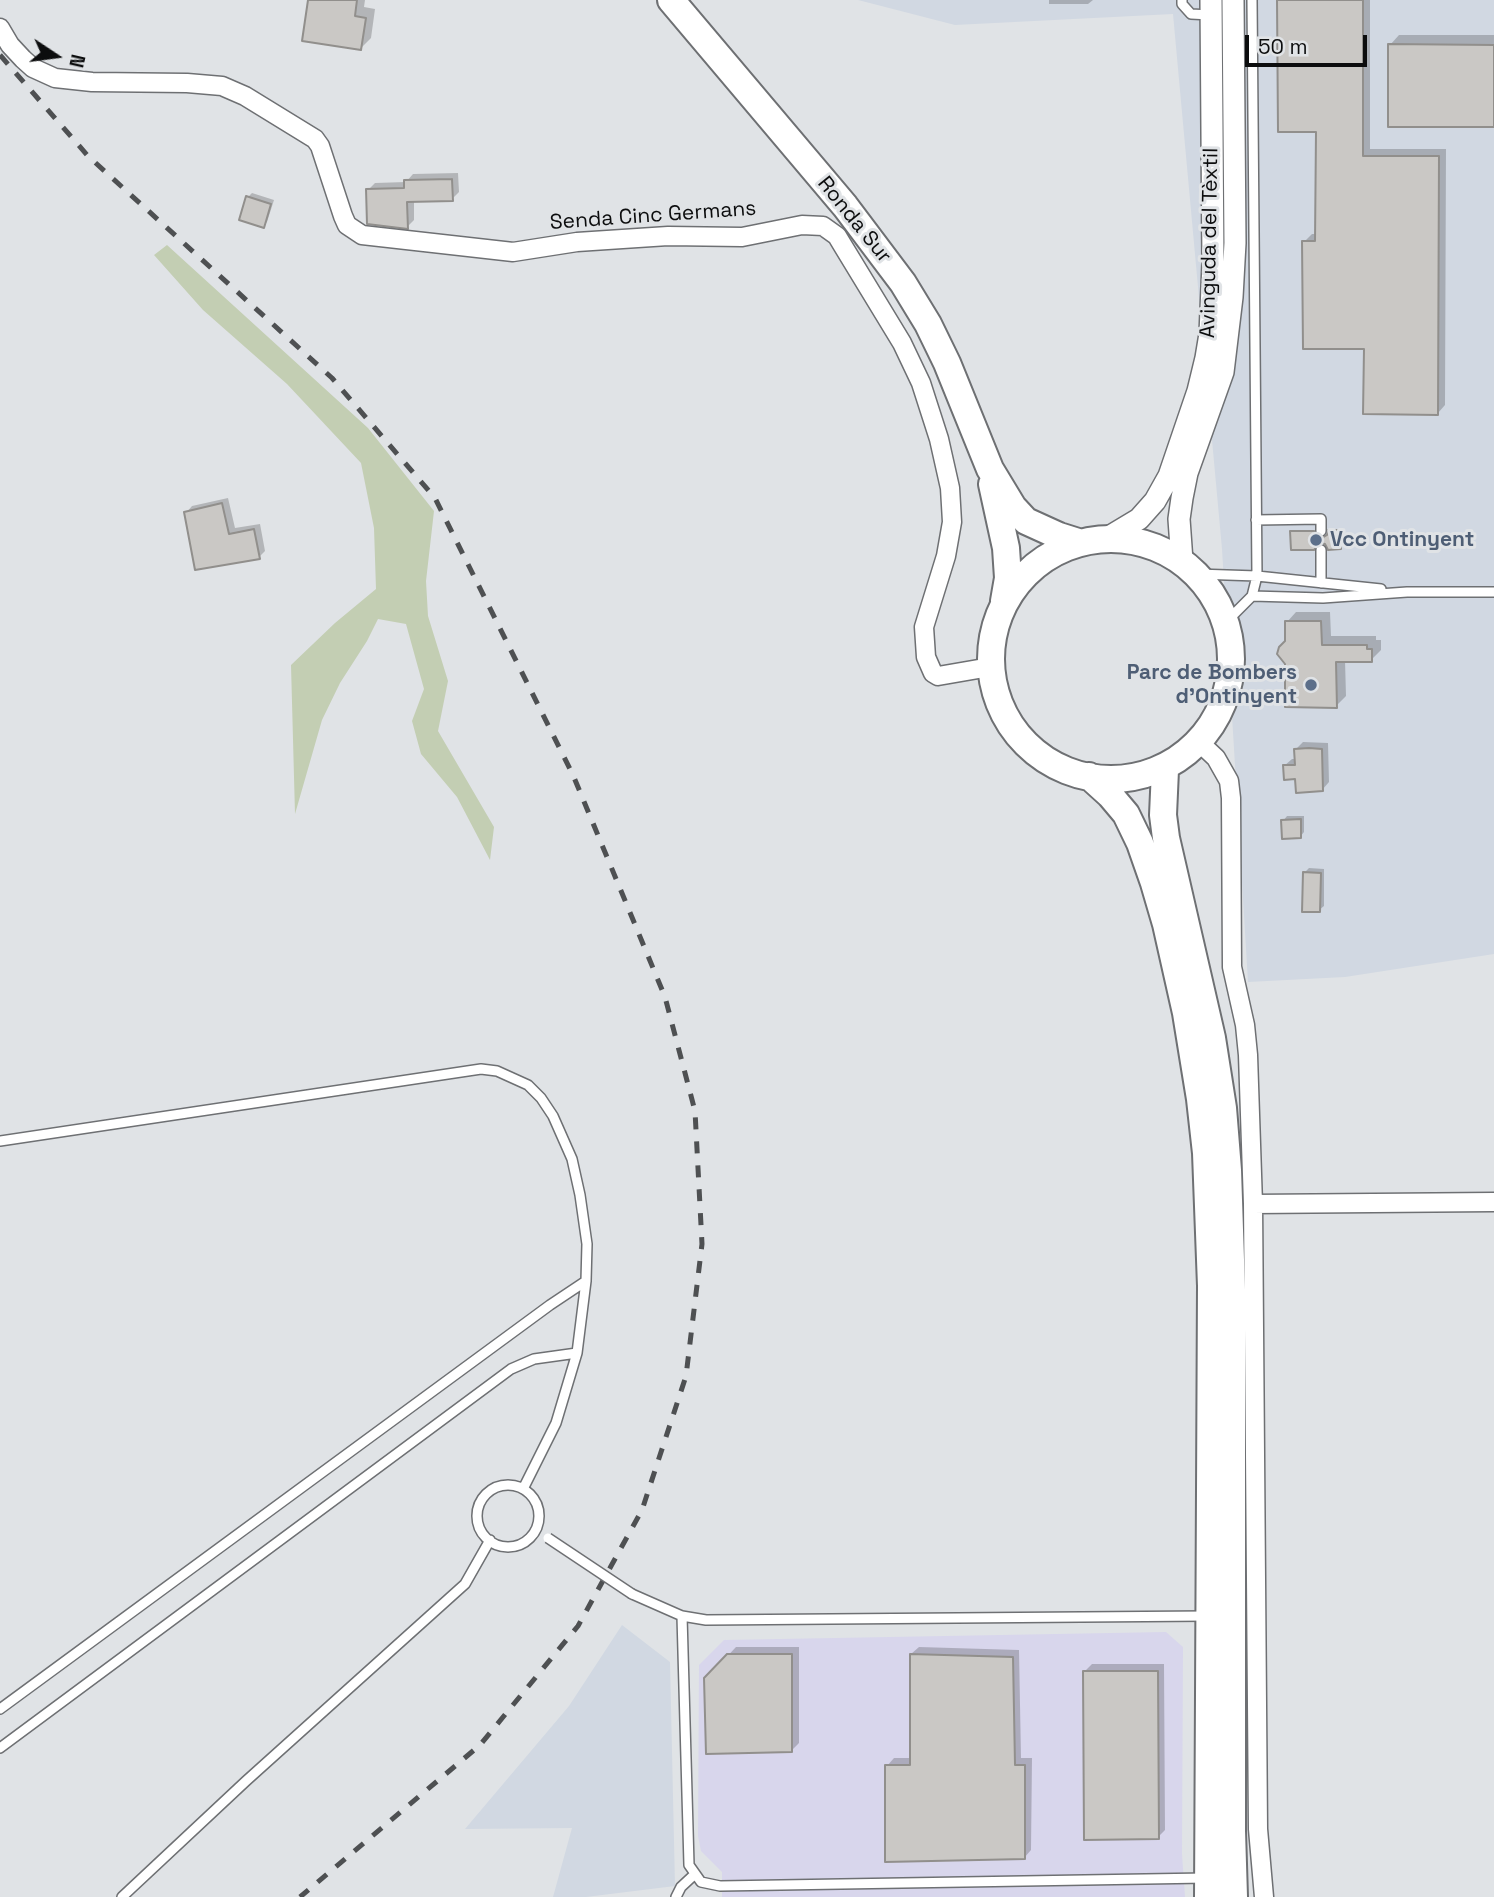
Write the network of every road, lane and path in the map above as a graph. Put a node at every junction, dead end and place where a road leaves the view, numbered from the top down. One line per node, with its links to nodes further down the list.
1 (670, 0): 7 (main road, Ronda Sur)
2 (1182, 0): 5 (lane)
3 (1233, 0): 13 (street, Avinguda del Tèxtil)
4 (1252, 0): 8 (lane)
5 (1211, 8): 10 (street, Avinguda del Tèxtil)
6 (0, 28): 21 (street, Senda Cinc Germans)
7 (989, 469): 11 (main road, Ronda Sur); 19 (main road, Ronda Sur)
8 (1256, 520): 9 (lane); 14 (lane)
9 (1321, 531)
10 (1109, 537): 11 (main road); 13 (main road)
11 (1078, 542): 19 (main road)
12 (1321, 550): 15 (lane)
13 (1190, 568): 14 (lane); 20 (main road)
14 (1257, 576): 15 (lane); 18 (lane)
15 (1321, 583): 16 (lane)
16 (1407, 592): 17 (lane); 18 (lane)
17 (1494, 592)
18 (1252, 596): 20 (lane)
19 (1004, 601): 21 (main road)
20 (1226, 623): 22 (main road)
21 (990, 667): 24 (main road)
22 (1199, 742): 23 (main road); 27 (street)
23 (1165, 770): 24 (main road); 41 (main road)
24 (1089, 776): 34 (main road)
25 (0, 1141): 28 (lane)
26 (1494, 1202): 27 (street)
27 (1253, 1204): 42 (street)
28 (586, 1281): 29 (lane); 35 (lane)
29 (576, 1353): 30 (lane); 36 (lane)
30 (523, 1489): 31 (lane); 32 (lane)
31 (535, 1531): 32 (lane); 33 (lane, bridge)
32 (489, 1540): 39 (lane)
33 (682, 1616): 34 (lane); 37 (lane)
34 (1209, 1616): 38 (main road)
35 (0, 1709)
36 (0, 1748)
37 (695, 1874): 38 (lane); 40 (lane)
38 (1207, 1888)
39 (122, 1897)
40 (676, 1897)
41 (1234, 1897)
42 (1264, 1897)

